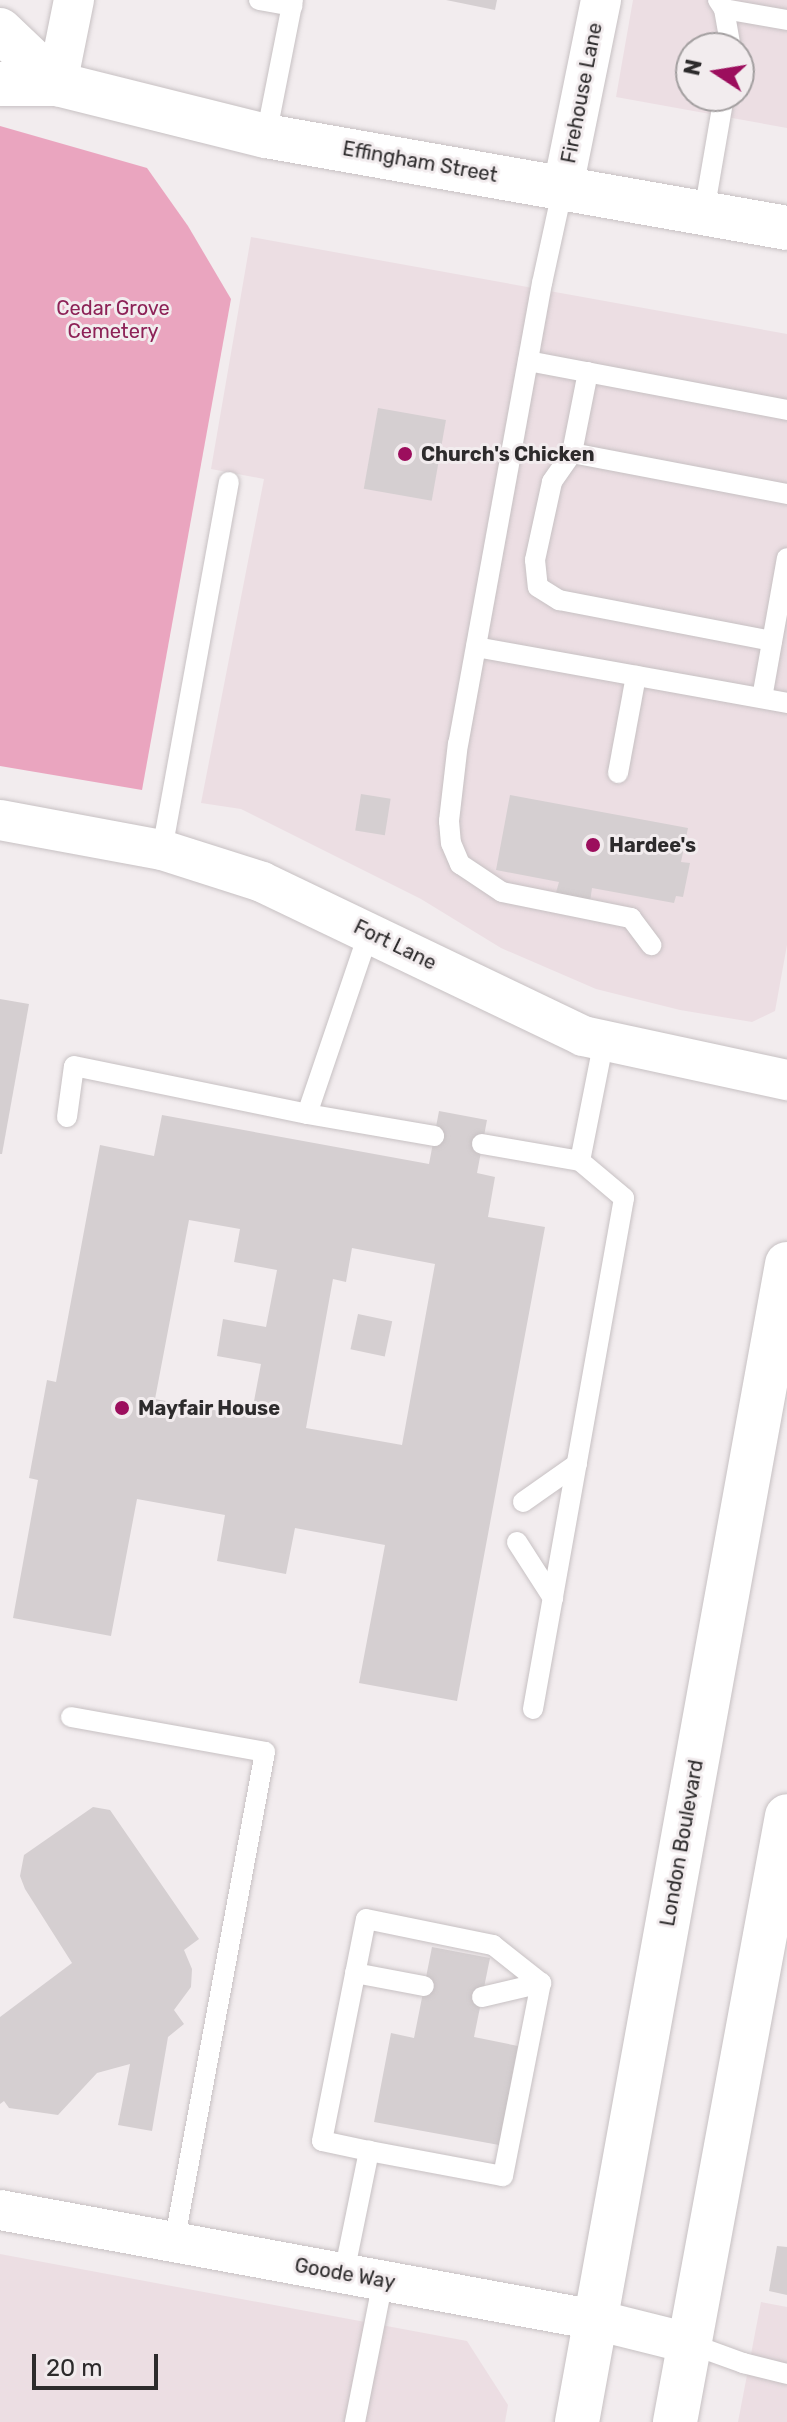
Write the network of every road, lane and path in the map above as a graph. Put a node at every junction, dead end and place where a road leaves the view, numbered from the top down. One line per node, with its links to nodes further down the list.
1 (74, 0): 10 (street)
2 (259, 0): 4 (lane)
3 (601, 0): 13 (street, Firehouse Lane)
4 (293, 3): 12 (lane)
5 (721, 4): 6 (lane); 8 (lane)
6 (787, 20)
7 (0, 30): 10 (main road, Effingham Street)
8 (727, 32)
9 (0, 84): 10 (main road, Effingham Street)
10 (57, 84): 12 (main road, Effingham Street)
11 (721, 112): 14 (lane)
12 (266, 136): 13 (main road, Effingham Street)
13 (563, 187): 14 (main road, Effingham Street); 16 (lane)
14 (704, 212): 15 (main road, Effingham Street)
15 (787, 228)
16 (528, 361): 17 (lane); 24 (lane)
17 (588, 372): 18 (lane); 19 (lane)
18 (787, 410)
19 (572, 453): 21 (lane); 23 (lane)
20 (229, 482): 30 (lane)
21 (787, 494)
22 (787, 558): 23 (lane)
23 (772, 641): 26 (lane)
24 (476, 647): 25 (lane); 32 (lane)
25 (636, 676): 26 (lane); 28 (lane)
26 (762, 698): 27 (lane)
27 (787, 703)
28 (618, 773)
29 (0, 820): 30 (street, Fort Lane)
30 (162, 850): 31 (street, Fort Lane)
31 (369, 932): 33 (street, Fort Lane); 35 (lane)
32 (651, 945)
33 (604, 1040): 34 (street, Fort Lane); 39 (lane)
34 (787, 1080)
35 (307, 1114): 36 (lane); 37 (lane)
36 (67, 1117)
37 (434, 1136)
38 (482, 1144): 39 (lane)
39 (580, 1161): 41 (lane)
40 (787, 1264): 57 (main road, London Boulevard)
41 (577, 1464): 42 (lane); 44 (lane)
42 (523, 1502)
43 (517, 1542): 44 (lane)
44 (553, 1598): 45 (lane)
45 (533, 1709)
46 (71, 1717): 54 (lane)
47 (787, 1816): 58 (main road)
48 (355, 1973): 49 (lane); 50 (lane); 52 (lane)
49 (541, 1983): 51 (lane); 52 (lane)
50 (424, 1986)
51 (482, 1997)
52 (369, 2151): 55 (lane)
53 (0, 2210): 54 (street, Goode Way)
54 (174, 2243): 55 (street, Goode Way)
55 (344, 2273): 56 (street, Goode Way)
56 (383, 2281): 57 (street, Goode Way); 60 (lane)
57 (596, 2320): 58 (street, Goode Way); 61 (main road, London Boulevard)
58 (688, 2343): 59 (lane); 62 (main road)
59 (787, 2374)
60 (355, 2422)
61 (577, 2422)
62 (675, 2422)

